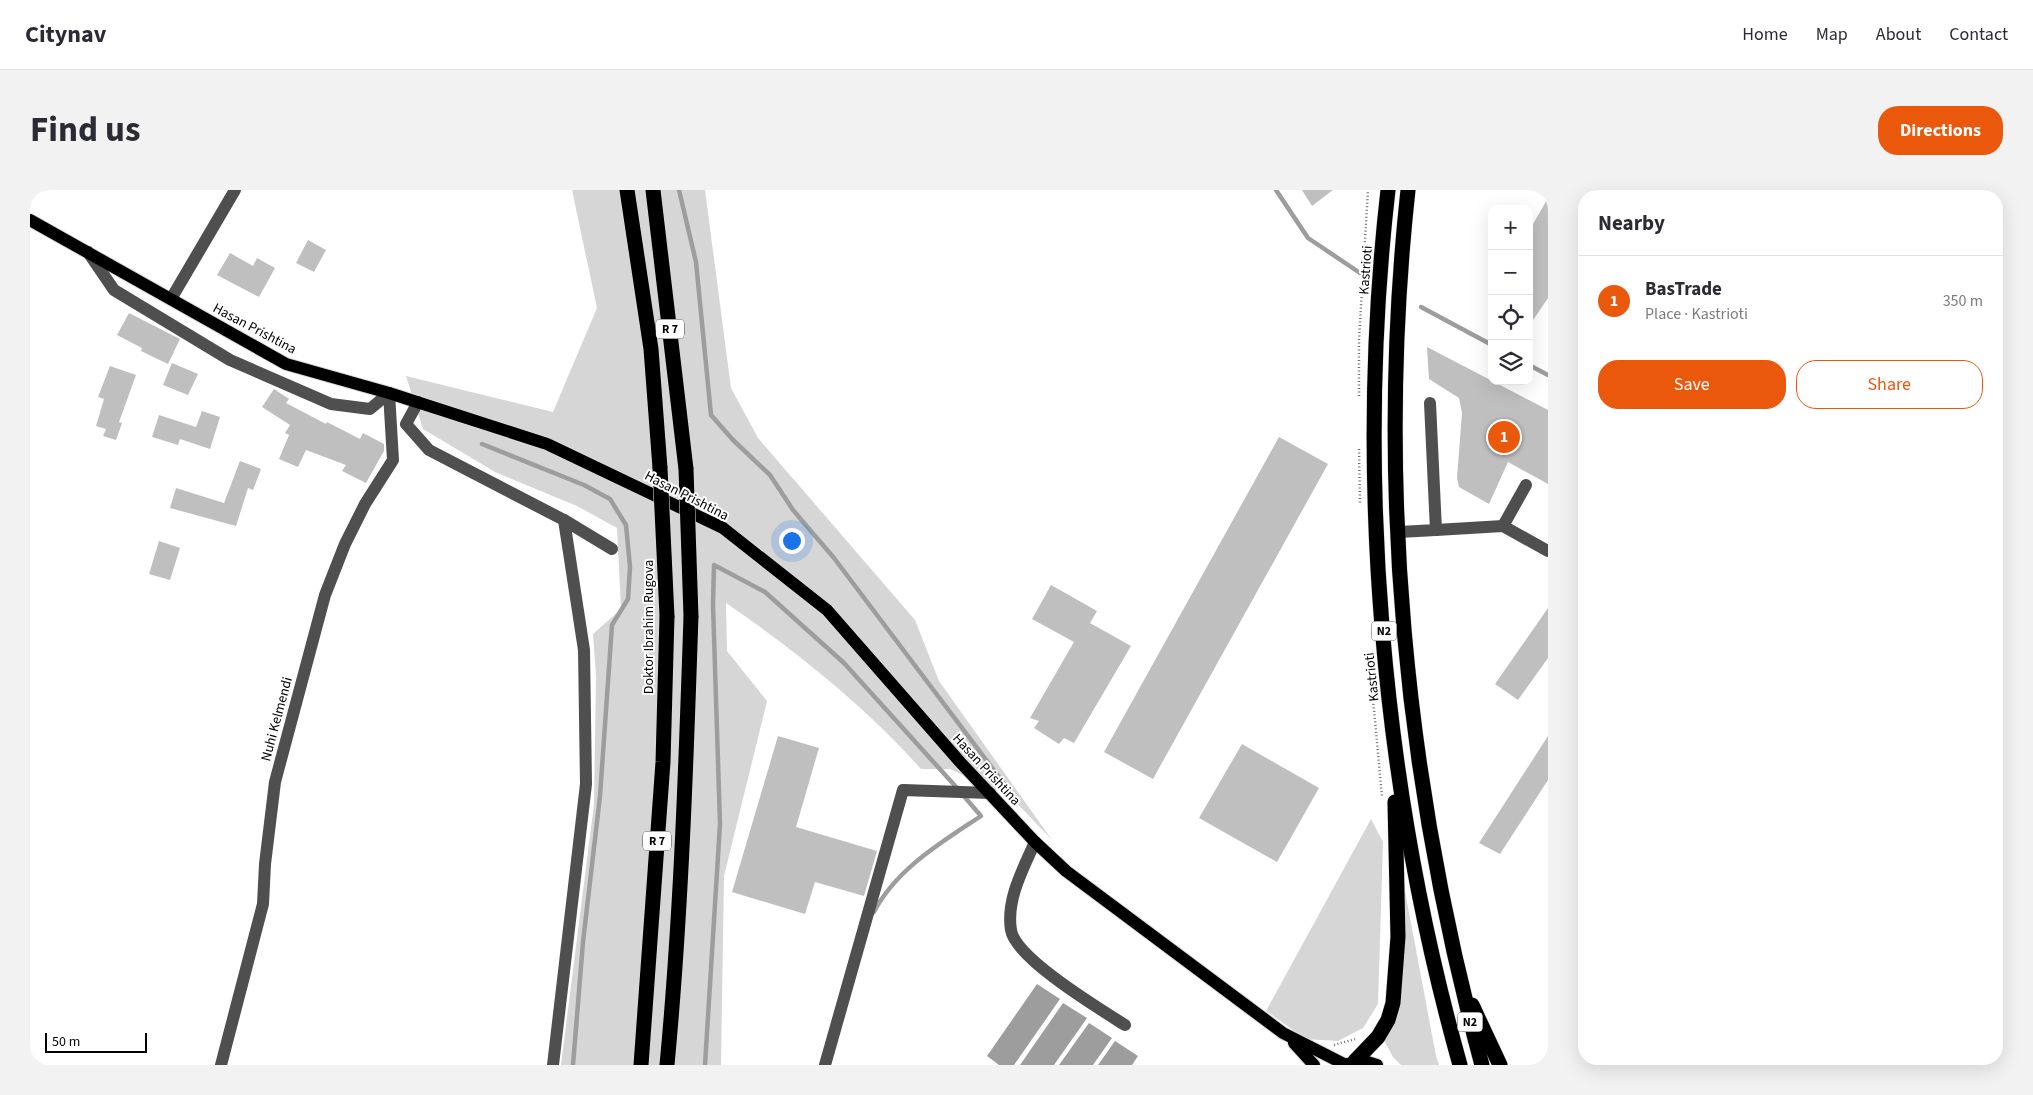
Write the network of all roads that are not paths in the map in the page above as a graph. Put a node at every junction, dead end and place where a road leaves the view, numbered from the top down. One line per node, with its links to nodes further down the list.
1 (235, 190): 8 (street)
2 (627, 190): 28 (highway, Doktor Ibrahim Rugova / R 7, bridge)
3 (652, 190): 29 (highway, R 7, bridge)
4 (1388, 190): 19 (highway, Kastrioti / N2)
5 (1408, 190): 16 (highway, N2)
6 (30, 220): 7 (main road, Hasan Prishtina)
7 (88, 252): 8 (main road, Hasan Prishtina); 9 (street)
8 (171, 299): 9 (main road, Hasan Prishtina)
9 (389, 393): 10 (main road, Hasan Prishtina); 26 (street, Nuhi Kelmendi)
10 (418, 402): 13 (street); 20 (main road, Hasan Prishtina)
11 (1430, 403): 15 (street)
12 (1526, 485): 14 (street)
13 (564, 520): 17 (street); 27 (street)
14 (1503, 526): 15 (street); 18 (street)
15 (1436, 530): 16 (street)
16 (1399, 532): 22 (highway, N2)
17 (612, 550)
18 (1548, 551)
19 (1393, 728): 25 (highway); 33 (highway, Kastrioti / N2)
20 (990, 793): 21 (main road, Hasan Prishtina); 30 (street)
21 (1035, 842): 23 (street); 24 (main road, Hasan Prishtina)
22 (1458, 978): 34 (highway, N2); 35 (highway)
23 (1125, 1025)
24 (1283, 1033): 25 (main road, Hasan Prishtina); 31 (main road, Hasan Prishtina)
25 (1349, 1064): 32 (main road, Hasan Prishtina)
26 (221, 1065)
27 (553, 1065)
28 (641, 1065)
29 (667, 1065)
30 (825, 1065)
31 (1314, 1065)
32 (1377, 1065)
33 (1460, 1065)
34 (1482, 1065)
35 (1500, 1065)

